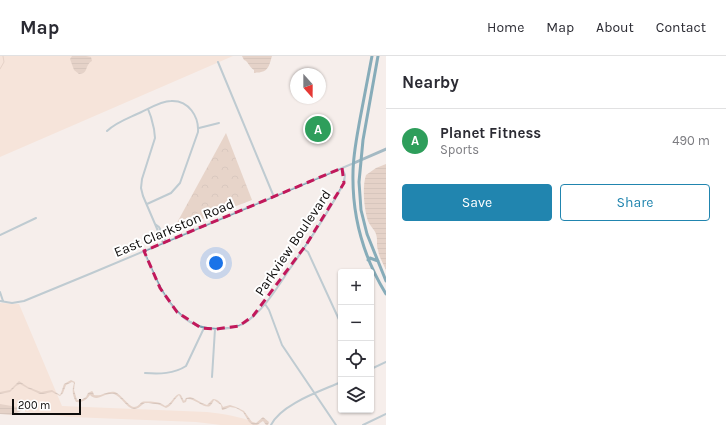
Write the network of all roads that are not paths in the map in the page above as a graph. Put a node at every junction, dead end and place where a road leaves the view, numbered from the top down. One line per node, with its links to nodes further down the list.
1 (372, 56): 4 (main road)
2 (378, 56): 5 (main road)
3 (218, 62): 16 (street)
4 (368, 74): 5 (main road); 6 (main road)
5 (374, 76): 10 (main road)
6 (365, 94): 10 (main road); 14 (main road)
7 (148, 109): 9 (street); 11 (street); 17 (street)
8 (219, 123): 9 (street)
9 (198, 128): 17 (street)
10 (365, 128): 13 (main road)
11 (107, 131)
12 (386, 149): 13 (main road)
13 (361, 160): 14 (main road); 20 (main road)
14 (354, 163): 15 (street, East Clarkston Road); 22 (main road)
15 (342, 168): 16 (street, East Clarkston Road); 23 (street, Parkview Boulevard)
16 (274, 197): 21 (street, East Clarkston Road)
17 (147, 204): 21 (street)
18 (36, 218): 19 (street)
19 (0, 235)
20 (370, 241): 22 (main road); 26 (main road)
21 (164, 243): 24 (street, East Clarkston Road)
22 (363, 244): 25 (main road)
23 (304, 249): 31 (street, Parkview Boulevard); 32 (street)
24 (144, 251): 30 (street, East Clarkston Road); 33 (street, Parkview Boulevard)
25 (368, 260): 26 (main road); 29 (main road)
26 (378, 261): 27 (main road)
27 (386, 281)
28 (0, 292): 30 (street)
29 (386, 294)
30 (1, 301)
31 (265, 304): 34 (street, Parkview Boulevard); 40 (street)
32 (338, 317)
33 (204, 328): 34 (street, Parkview Boulevard); 37 (street)
34 (215, 329): 38 (street)
35 (386, 362): 36 (street)
36 (374, 368)
37 (145, 373)
38 (212, 377)
39 (338, 383): 40 (street)
40 (314, 394): 42 (street); 43 (street)
41 (386, 414): 44 (street)
42 (271, 425)
43 (336, 425)
44 (363, 425)

